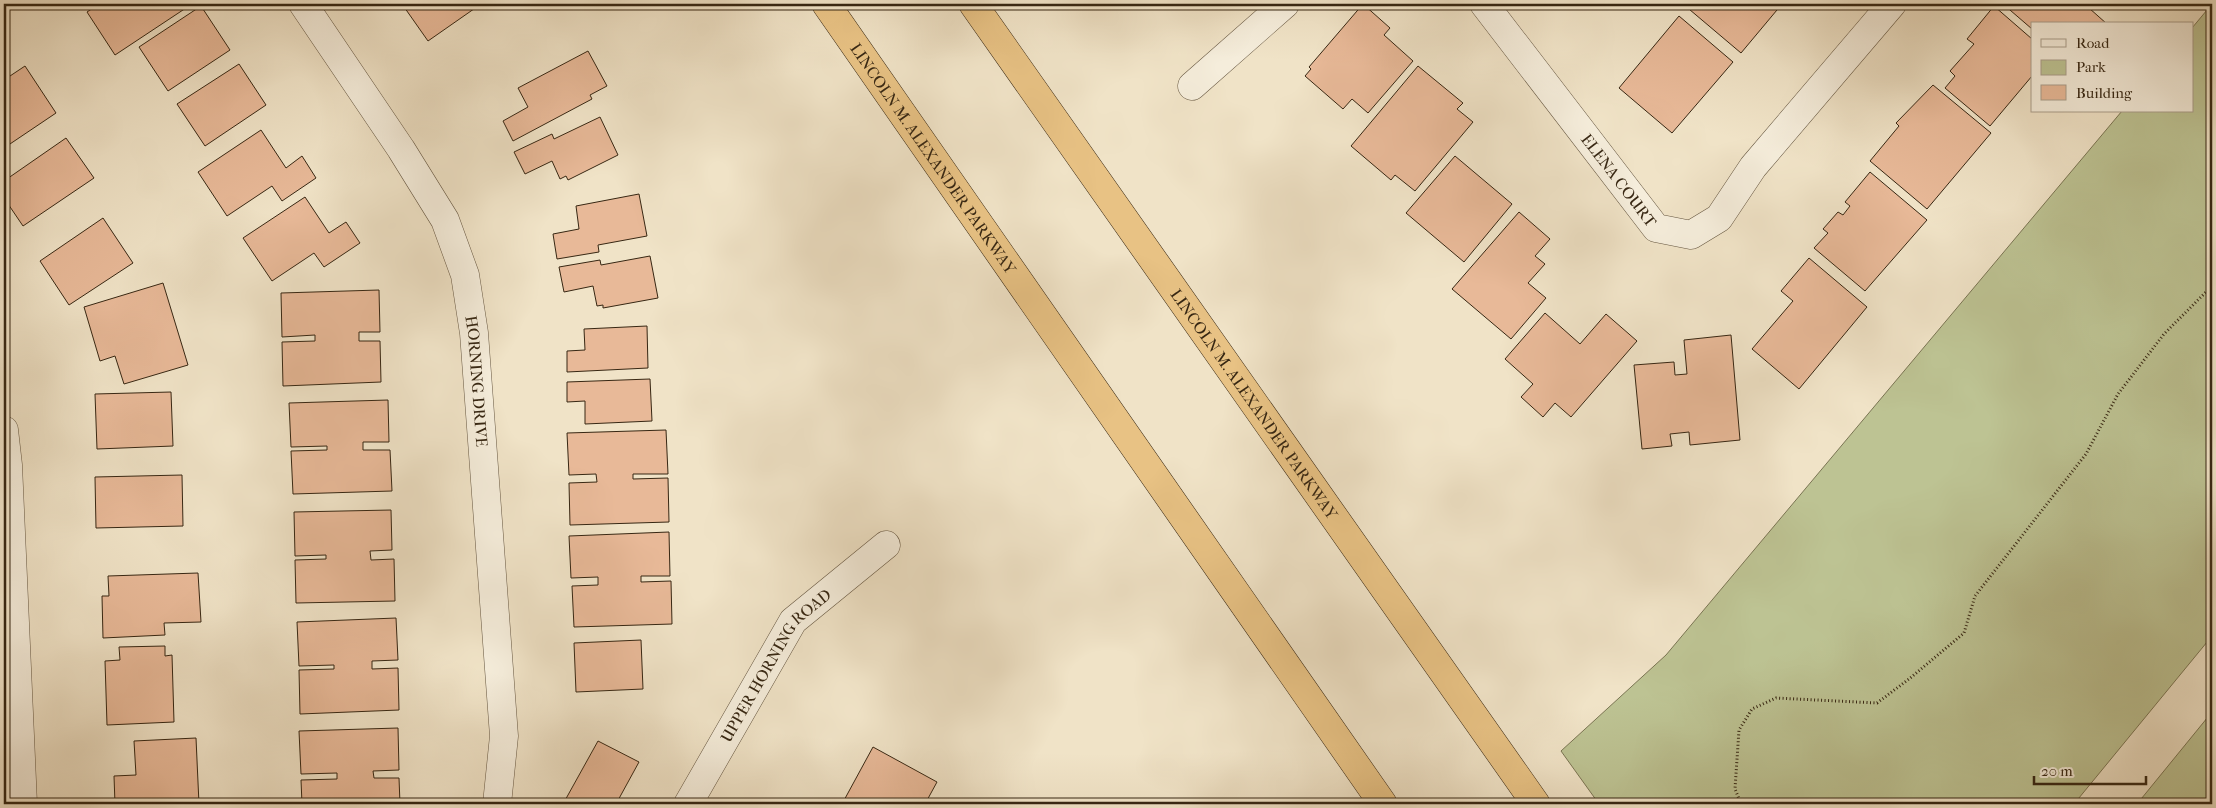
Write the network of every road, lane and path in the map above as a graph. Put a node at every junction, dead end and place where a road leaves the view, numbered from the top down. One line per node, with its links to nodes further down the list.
1 (303, 4): 12 (street, HORNING DRIVE)
2 (826, 4): 14 (highway, LINCOLN M. ALEXANDER PARKWAY)
3 (973, 4): 15 (highway, LINCOLN M. ALEXANDER PARKWAY)
4 (1285, 4): 7 (street)
5 (1484, 4): 6 (street, ELENA COURT)
6 (1892, 4)
7 (1192, 86)
8 (2212, 286): 16 (path)
9 (4, 430): 11 (street)
10 (886, 545): 13 (street, UPPER HORNING ROAD)
11 (23, 804)
12 (497, 804)
13 (688, 804)
14 (1383, 804)
15 (1536, 804)
16 (1741, 804)

